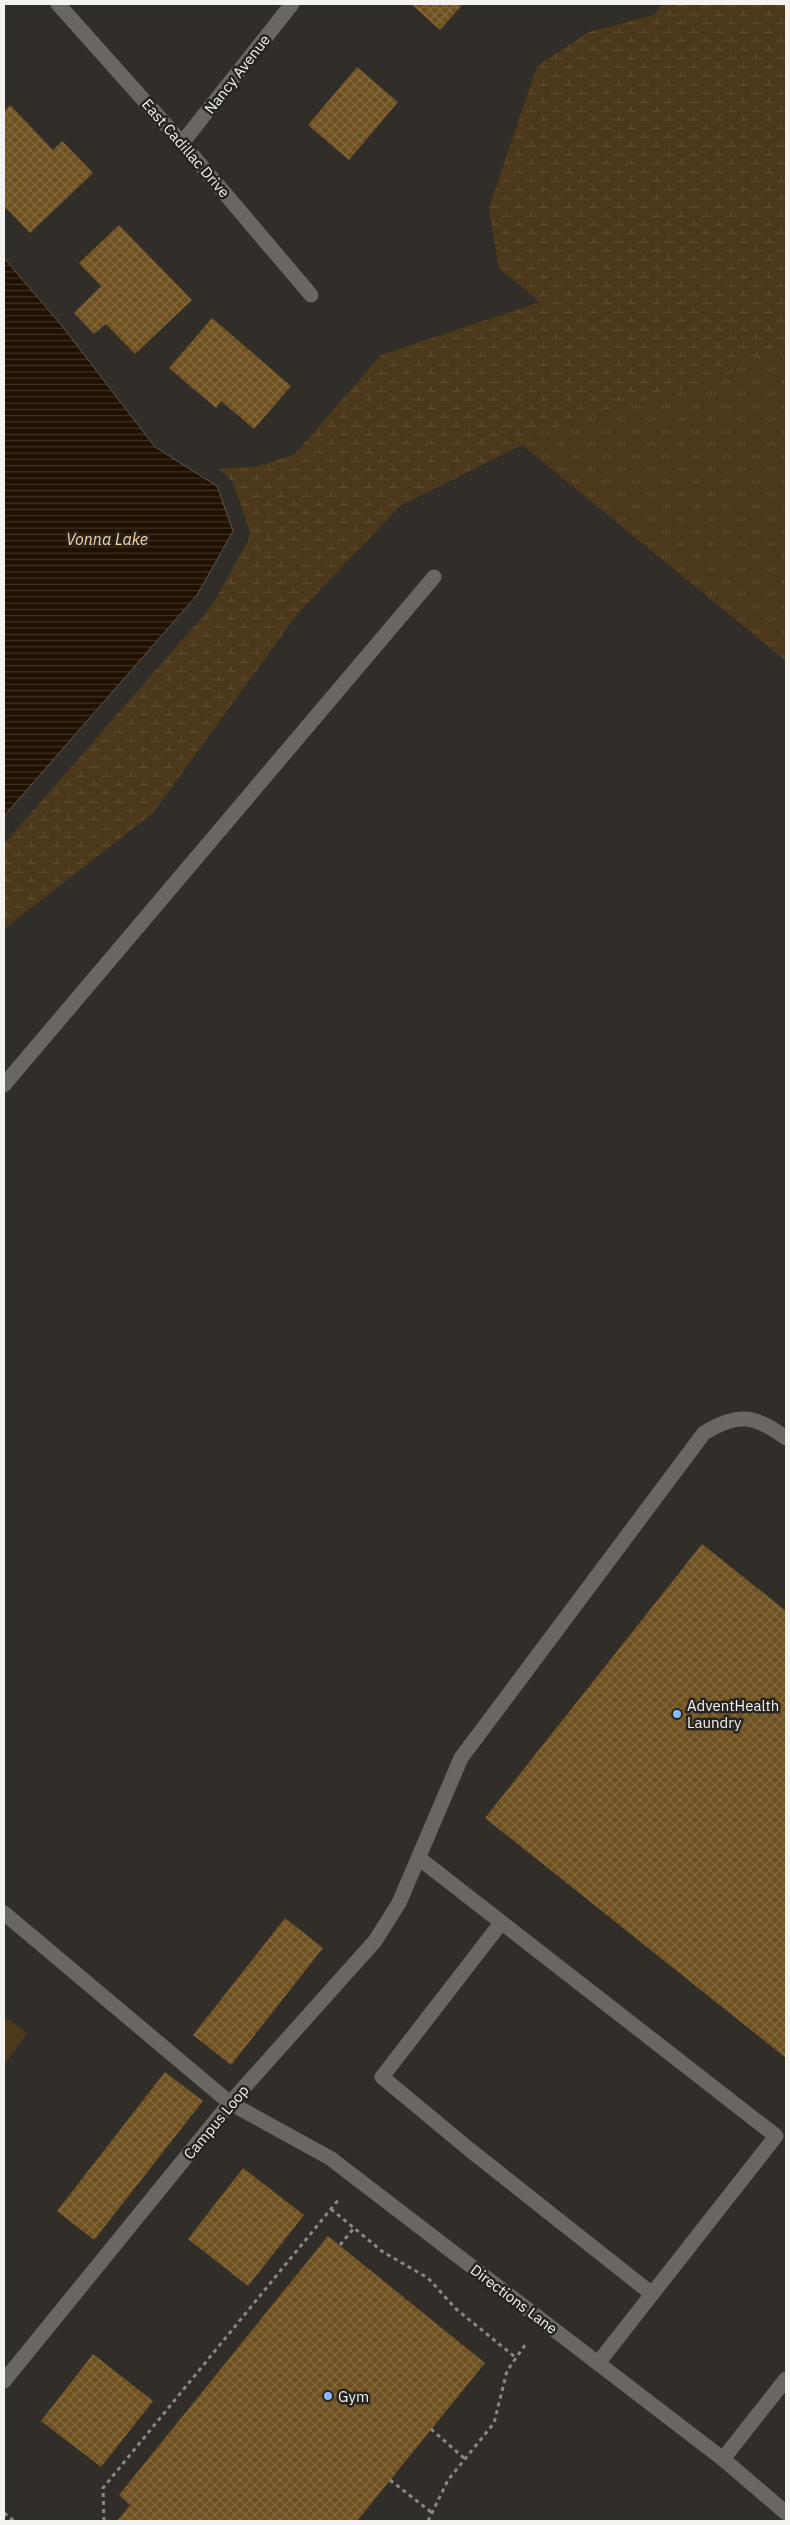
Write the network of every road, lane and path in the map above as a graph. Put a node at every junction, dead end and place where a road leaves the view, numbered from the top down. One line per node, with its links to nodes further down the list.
1 (58, 4): 3 (street, East Cadillac Drive)
2 (292, 4): 3 (street, Nancy Avenue)
3 (182, 143): 4 (street, East Cadillac Drive)
4 (311, 294)
5 (434, 577): 6 (street)
6 (4, 1085)
7 (786, 1438): 8 (street, Campus Loop)
8 (420, 1859): 10 (street); 11 (street, Campus Loop)
9 (4, 1913): 11 (street, Directions Lane)
10 (501, 1923): 16 (street); 16 (street)
11 (230, 2103): 12 (street, Directions Lane); 21 (street, Campus Loop)
12 (356, 2178): 13 (path); 17 (street, Directions Lane)
13 (331, 2209): 14 (path); 30 (path)
14 (354, 2228): 15 (path); 18 (path)
15 (340, 2245)
16 (652, 2294): 19 (street)
17 (544, 2322): 18 (path); 19 (street, Directions Lane)
18 (515, 2356): 23 (path)
19 (598, 2363): 24 (street, Directions Lane)
20 (786, 2379): 24 (street)
21 (4, 2381)
22 (431, 2429): 23 (path)
23 (466, 2459): 26 (path)
24 (723, 2459): 28 (street, Directions Lane)
25 (390, 2480): 26 (path)
26 (431, 2512): 31 (path)
27 (4, 2513): 29 (path)
28 (786, 2513)
29 (14, 2521)
30 (104, 2521)
31 (428, 2521)

